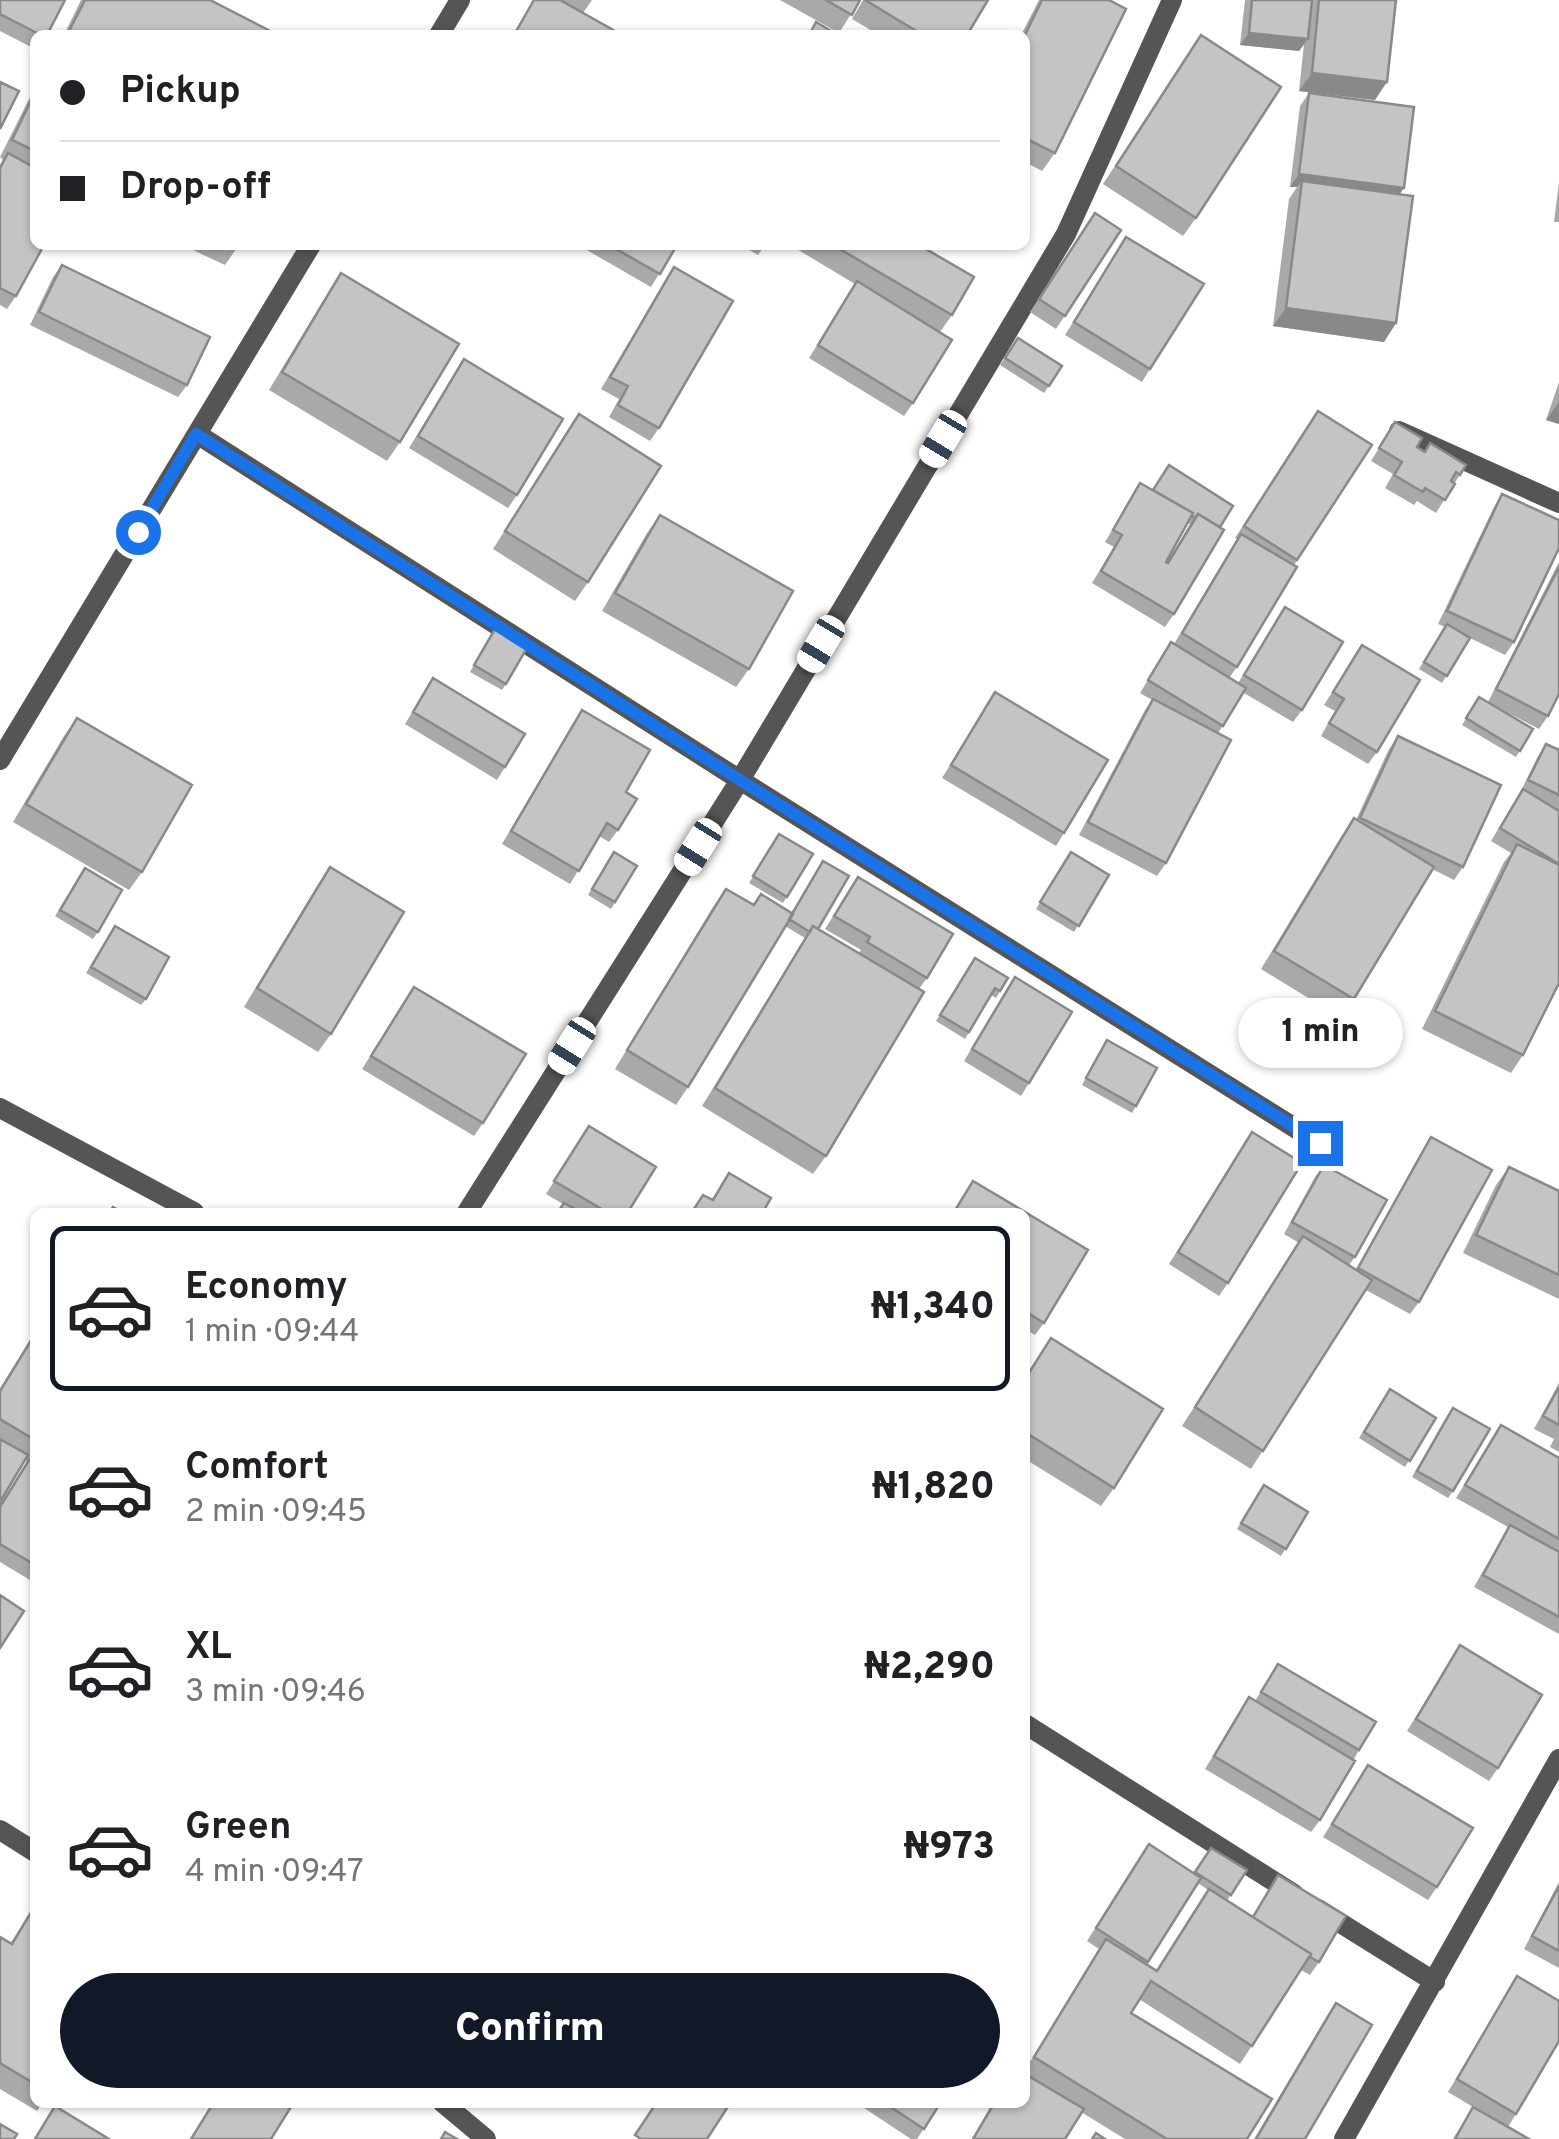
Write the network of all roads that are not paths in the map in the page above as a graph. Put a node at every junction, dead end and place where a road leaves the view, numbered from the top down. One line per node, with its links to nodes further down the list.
1 (460, 0): 3 (street)
2 (1172, 0): 9 (street)
3 (442, 30)
4 (308, 250): 6 (street)
5 (1399, 430): 7 (street)
6 (196, 434): 8 (street); 9 (street)
7 (1559, 503)
8 (0, 760)
9 (740, 780): 11 (street); 13 (street)
10 (0, 1108): 12 (street)
11 (1320, 1143)
12 (187, 1208)
13 (470, 1208)
14 (1030, 1727): 18 (street)
15 (1559, 1759): 18 (street)
16 (0, 1830): 17 (street)
17 (30, 1849)
18 (1435, 1982): 21 (street)
19 (449, 2108): 20 (street)
20 (486, 2139)
21 (1344, 2139)

